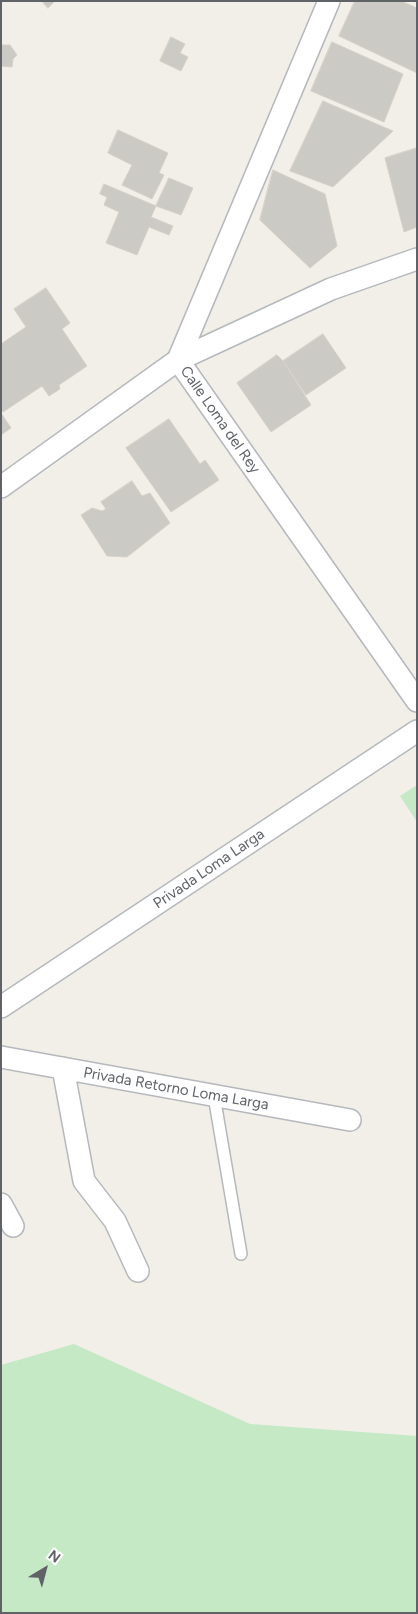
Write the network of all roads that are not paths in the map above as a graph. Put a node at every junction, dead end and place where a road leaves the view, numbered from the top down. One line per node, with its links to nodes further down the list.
1 (329, 1): 3 (street, Calle Loma del Rey)
2 (417, 258): 3 (street)
3 (178, 360): 4 (street); 5 (street, Calle Loma del Rey)
4 (1, 487)
5 (417, 701)
6 (417, 731): 7 (street, Privada Loma Larga)
7 (1, 1007)
8 (1, 1057): 9 (street, Privada Retorno Loma Larga)
9 (63, 1068): 10 (street, Privada Retorno Loma Larga); 15 (street)
10 (214, 1096): 11 (street, Privada Retorno Loma Larga); 14 (lane)
11 (350, 1120)
12 (1, 1204): 13 (street)
13 (13, 1226)
14 (241, 1254)
15 (138, 1271)

